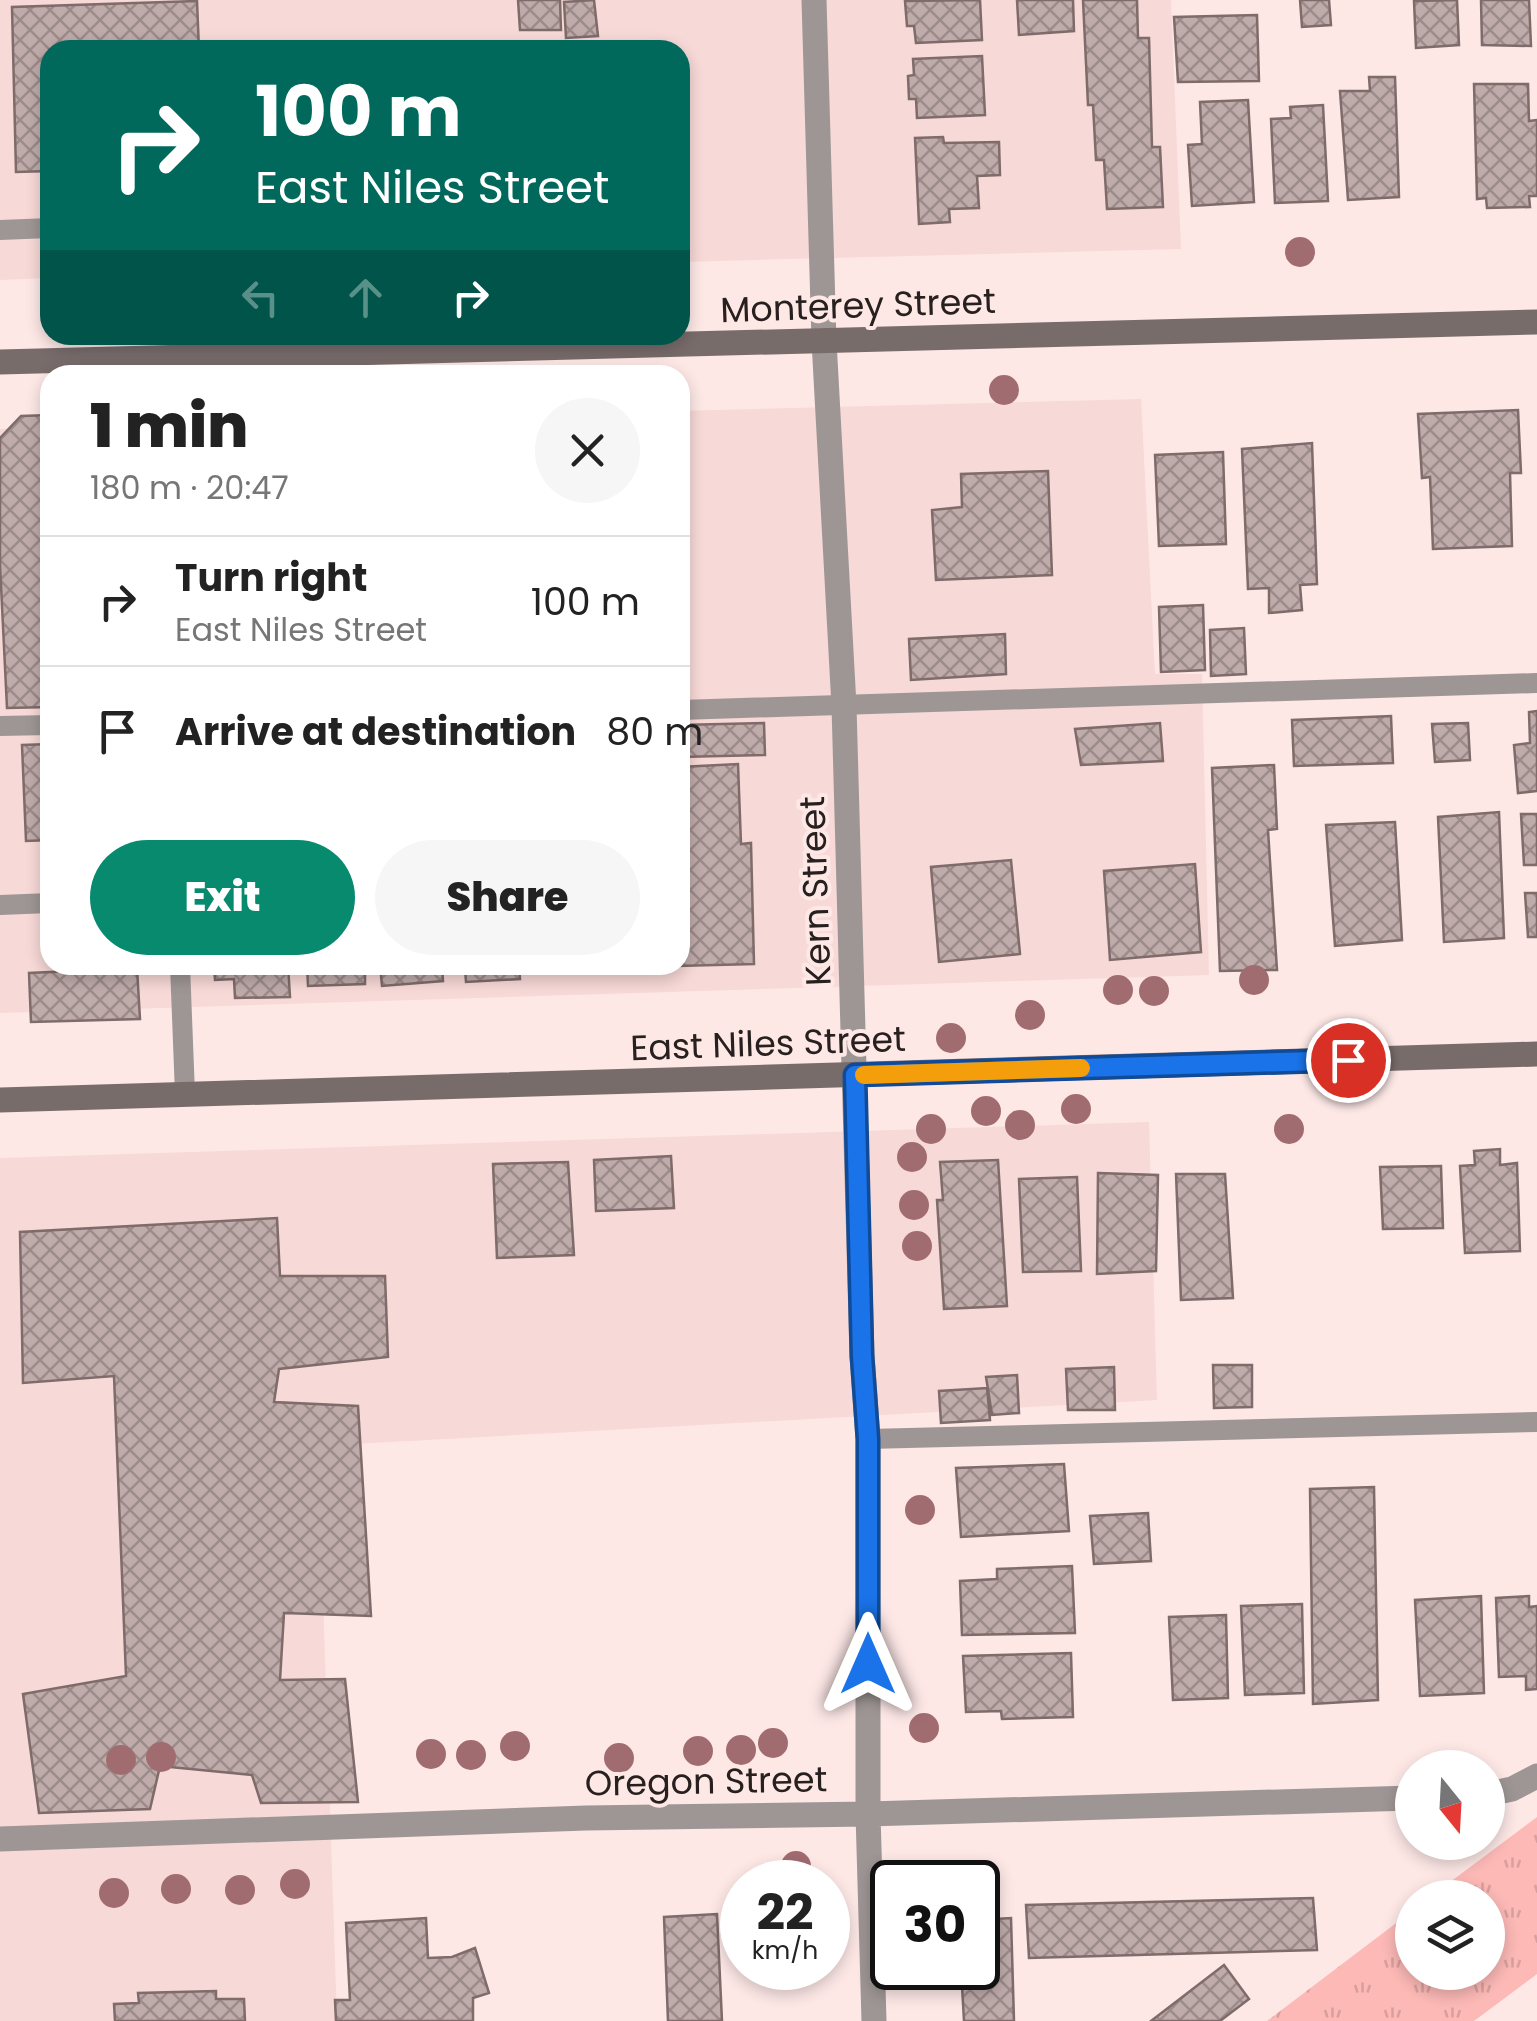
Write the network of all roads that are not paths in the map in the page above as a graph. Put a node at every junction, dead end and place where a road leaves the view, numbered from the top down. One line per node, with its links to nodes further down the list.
1 (814, 0): 5 (street, Kern Street)
2 (40, 228): 3 (lane)
3 (0, 230)
4 (1537, 322): 5 (main road, Monterey Street)
5 (824, 342): 6 (main road, Monterey Street); 11 (street, Kern Street)
6 (690, 343)
7 (350, 345): 8 (main road, Monterey Street)
8 (192, 346): 9 (main road, Monterey Street)
9 (0, 362)
10 (1537, 683): 11 (lane)
11 (844, 706): 12 (lane); 19 (street, Kern Street)
12 (690, 710)
13 (40, 725): 14 (lane)
14 (0, 726)
15 (40, 904): 16 (lane)
16 (0, 905)
17 (180, 975): 20 (lane)
18 (1537, 1054): 19 (main road, East Niles Street)
19 (855, 1075): 20 (main road, East Niles Street); 23 (street, Kern Street)
20 (185, 1094): 21 (main road, East Niles Street)
21 (0, 1100)
22 (1537, 1422): 23 (lane)
23 (868, 1439): 27 (street, Kern Street)
24 (1537, 1776): 25 (street)
25 (1505, 1790)
26 (1395, 1798): 27 (street, Oregon Street)
27 (868, 1814): 28 (street, Oregon Street); 29 (street, Kern Street)
28 (0, 1840)
29 (874, 2021)

